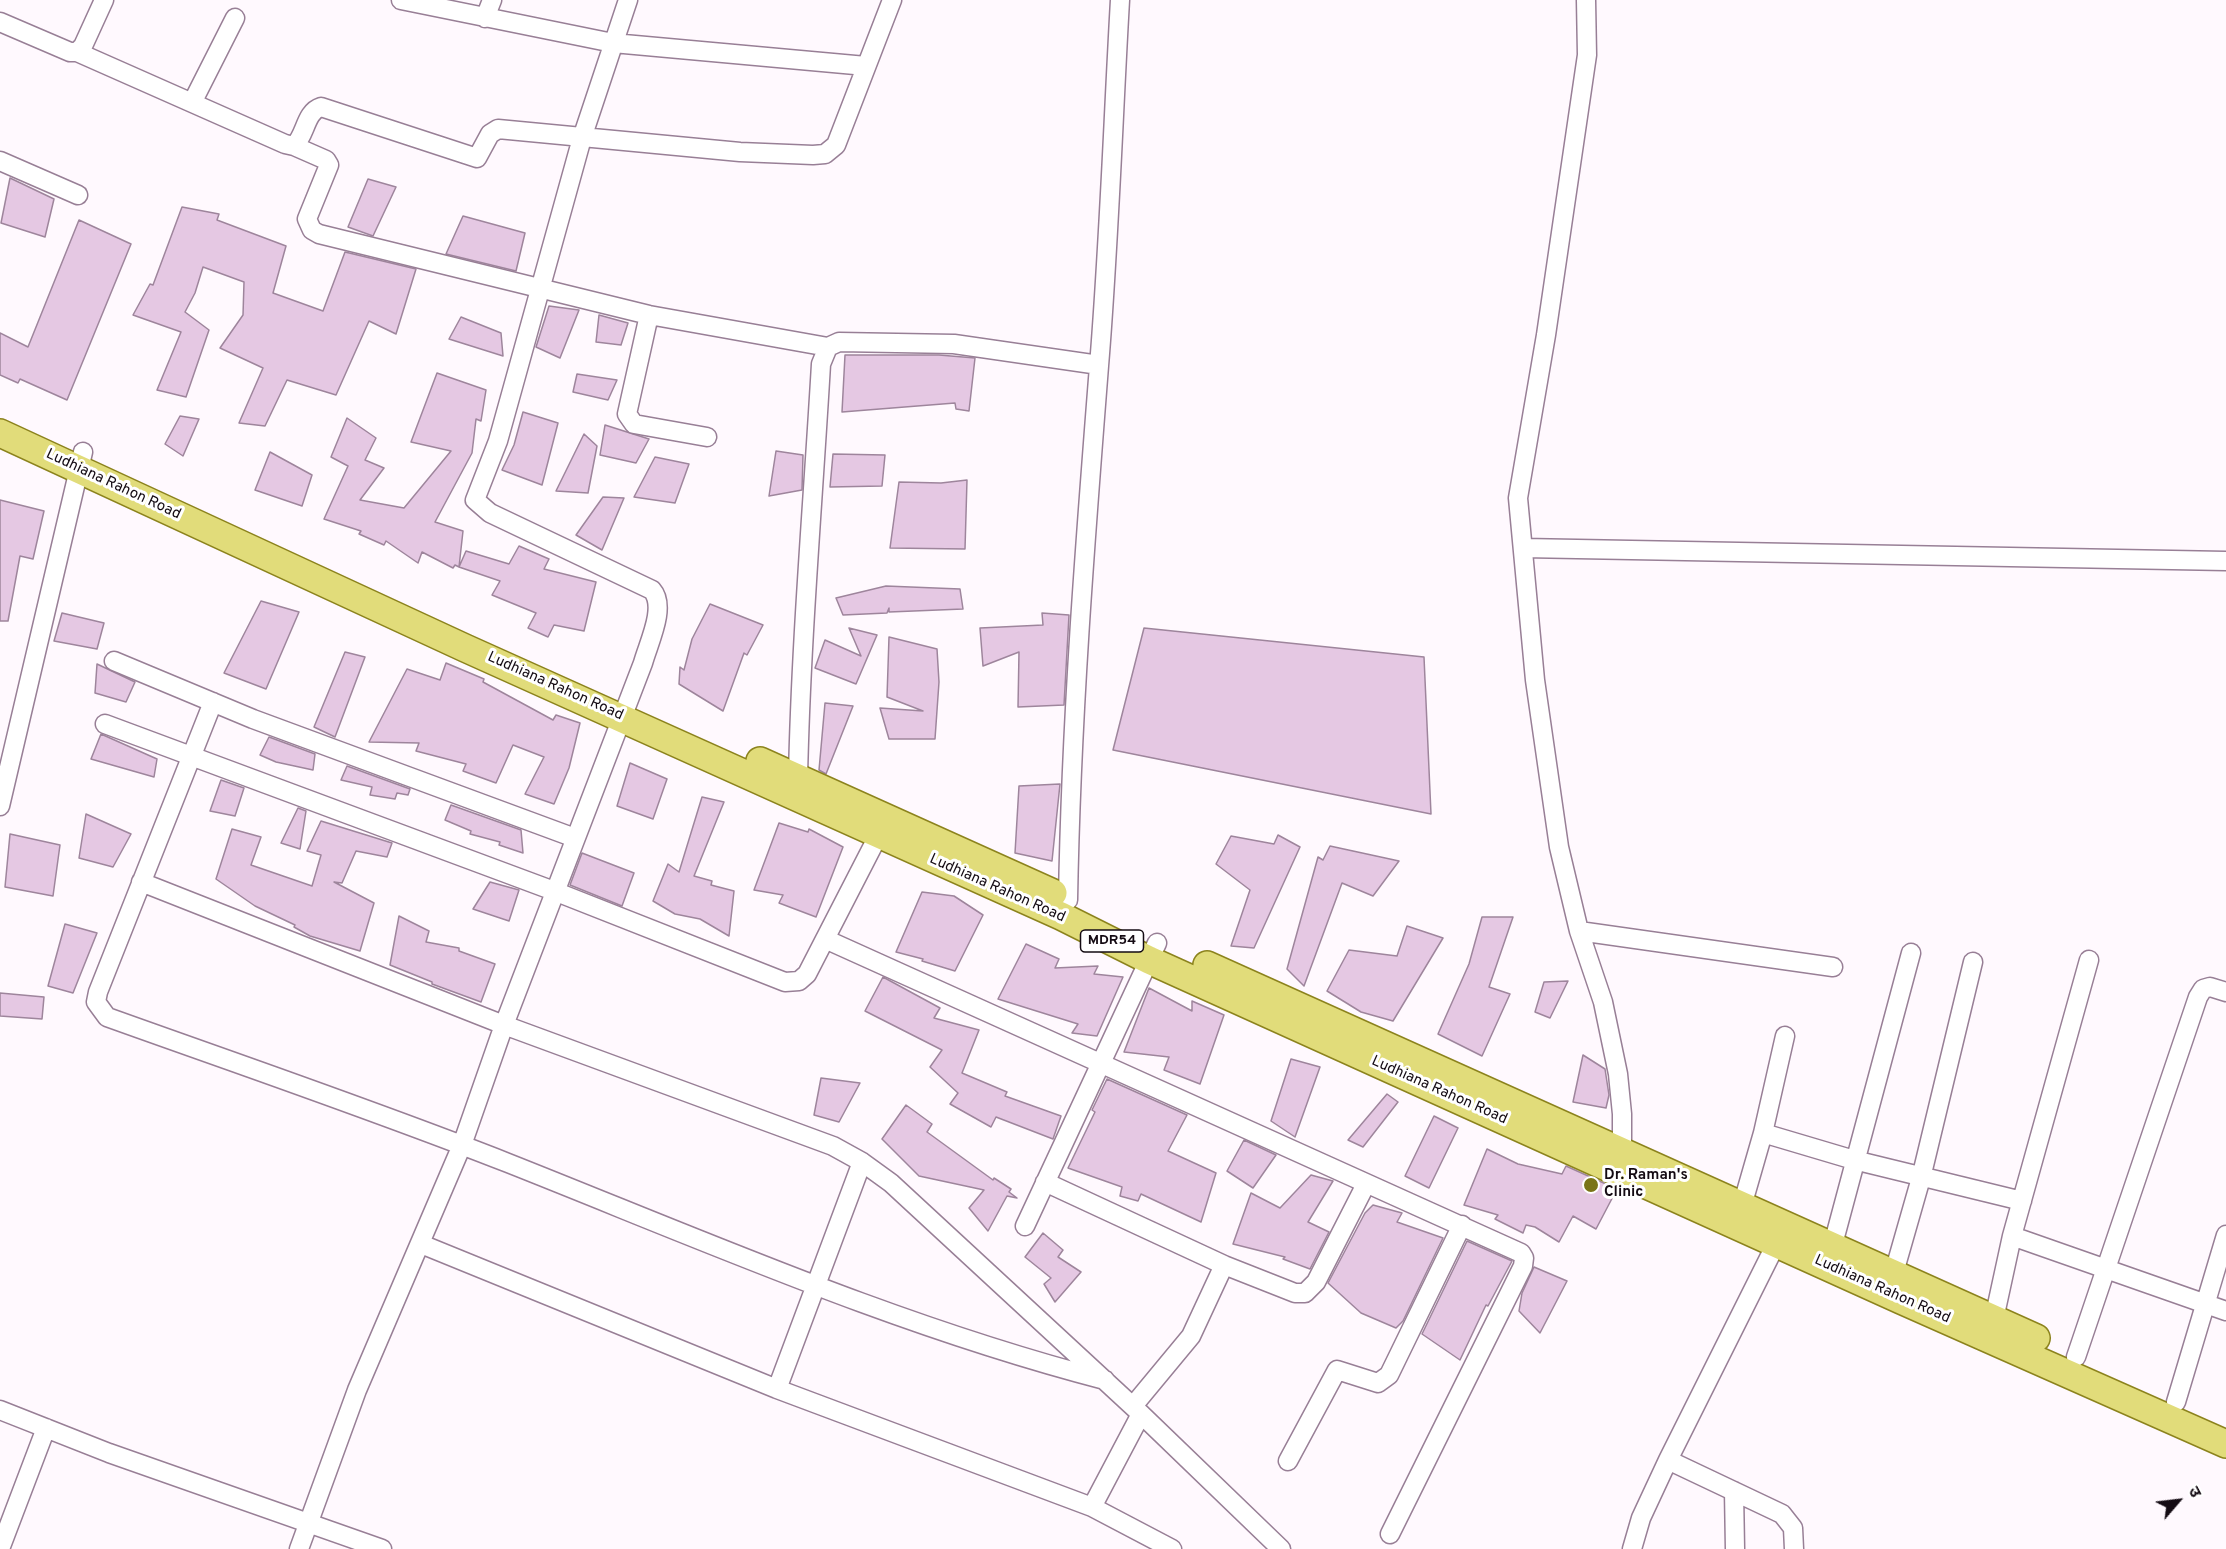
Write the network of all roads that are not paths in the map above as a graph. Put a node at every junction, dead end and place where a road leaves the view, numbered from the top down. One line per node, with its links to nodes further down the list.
1 (104, 0): 12 (street)
2 (401, 0): 9 (street)
3 (492, 0): 9 (street)
4 (628, 0): 11 (street)
5 (892, 0): 13 (street)
6 (1120, 0): 22 (street)
7 (1586, 0): 27 (street)
8 (235, 18): 14 (street)
9 (485, 18): 11 (street)
10 (0, 22): 12 (street)
11 (613, 43): 13 (street); 15 (street)
12 (77, 52): 14 (street)
13 (866, 66): 15 (street)
14 (193, 101): 16 (street)
15 (582, 138): 16 (street); 19 (street)
16 (294, 146): 19 (street)
17 (0, 161): 18 (street)
18 (78, 195)
19 (539, 289): 20 (street); 31 (street)
20 (649, 315): 21 (street); 25 (street)
21 (828, 347): 22 (street); 34 (street)
22 (1099, 365): 40 (street)
23 (0, 414): 26 (main road, Ludhiana Rahon Road / MDR54)
24 (0, 433): 26 (main road, Ludhiana Rahon Road / MDR54)
25 (707, 437)
26 (81, 460): 31 (main road, Ludhiana Rahon Road / MDR54); 35 (street)
27 (1522, 548): 28 (street); 41 (street)
28 (2226, 561)
29 (114, 661): 30 (street)
30 (213, 702): 33 (street); 37 (street)
31 (624, 708): 34 (main road, Ludhiana Rahon Road / MDR54); 36 (main road, Ludhiana Rahon Road / MDR54); 37 (street)
32 (105, 724): 33 (street)
33 (190, 758): 38 (street); 39 (street)
34 (798, 777): 40 (main road, Ludhiana Rahon Road / MDR54)
35 (0, 806)
36 (878, 836): 42 (street); 43 (main road, Ludhiana Rahon Road / MDR54)
37 (575, 838): 39 (street)
38 (141, 882): 49 (street); 53 (street)
39 (555, 891): 42 (street); 49 (street)
40 (1068, 900): 43 (main road, Ludhiana Rahon Road / MDR54)
41 (1579, 931): 47 (street); 54 (street)
42 (825, 939): 51 (street)
43 (1153, 952): 51 (street); 54 (main road, Ludhiana Rahon Road / MDR54)
44 (1911, 953): 55 (street)
45 (2089, 960): 60 (street)
46 (1973, 962): 57 (street)
47 (1833, 967)
48 (2226, 992): 70 (street)
49 (504, 1024): 53 (street); 56 (street)
50 (1785, 1036): 52 (street)
51 (1102, 1062): 58 (street); 59 (street)
52 (1763, 1133): 55 (street); 61 (street)
53 (462, 1145): 67 (street); 72 (street)
54 (1619, 1161): 61 (main road, Ludhiana Rahon Road / MDR54); 64 (main road, Ludhiana Rahon Road / MDR54)
55 (1854, 1161): 57 (street); 68 (street)
56 (862, 1162): 72 (street); 77 (street)
57 (1921, 1178): 60 (street); 71 (street)
58 (1045, 1182): 63 (street); 69 (street)
59 (1366, 1184): 62 (street); 69 (street)
60 (2022, 1201): 66 (street)
61 (1742, 1206): 64 (main road, Ludhiana Rahon Road / MDR54)
62 (1462, 1225): 86 (street); 90 (street)
63 (1025, 1226)
64 (1781, 1234): 68 (main road, Ludhiana Rahon Road / MDR54); 84 (main road, Ludhiana Rahon Road / MDR54); 85 (street)
65 (2226, 1235): 73 (street)
66 (2012, 1236): 70 (street); 75 (street)
67 (421, 1244): 78 (street); 89 (street)
68 (1832, 1248): 71 (main road, Ludhiana Rahon Road / MDR54)
69 (1224, 1265): 81 (street)
70 (2105, 1269): 73 (street); 76 (street)
71 (1893, 1276): 75 (main road, Ludhiana Rahon Road / MDR54)
72 (817, 1286): 77 (street); 78 (street)
73 (2204, 1304): 74 (street); 79 (street)
74 (2226, 1311)
75 (1994, 1319): 76 (main road, Ludhiana Rahon Road / MDR54)
76 (2076, 1357): 79 (main road, Ludhiana Rahon Road / MDR54)
77 (1105, 1380): 81 (street)
78 (777, 1389): 88 (street)
79 (2176, 1402): 82 (main road, Ludhiana Rahon Road / MDR54)
80 (0, 1410): 83 (street)
81 (1137, 1410): 88 (street); 95 (street)
82 (2226, 1424)
83 (46, 1428): 89 (street); 91 (street)
84 (2226, 1444)
85 (1668, 1460): 87 (street); 96 (street)
86 (1288, 1461)
87 (1734, 1491): 97 (street); 98 (street)
88 (1092, 1507): 94 (street)
89 (308, 1524): 92 (street); 93 (street)
90 (1390, 1534)
91 (1, 1544)
92 (299, 1549)
93 (382, 1549)
94 (1172, 1549)
95 (1281, 1549)
96 (1632, 1549)
97 (1735, 1549)
98 (1794, 1549)

